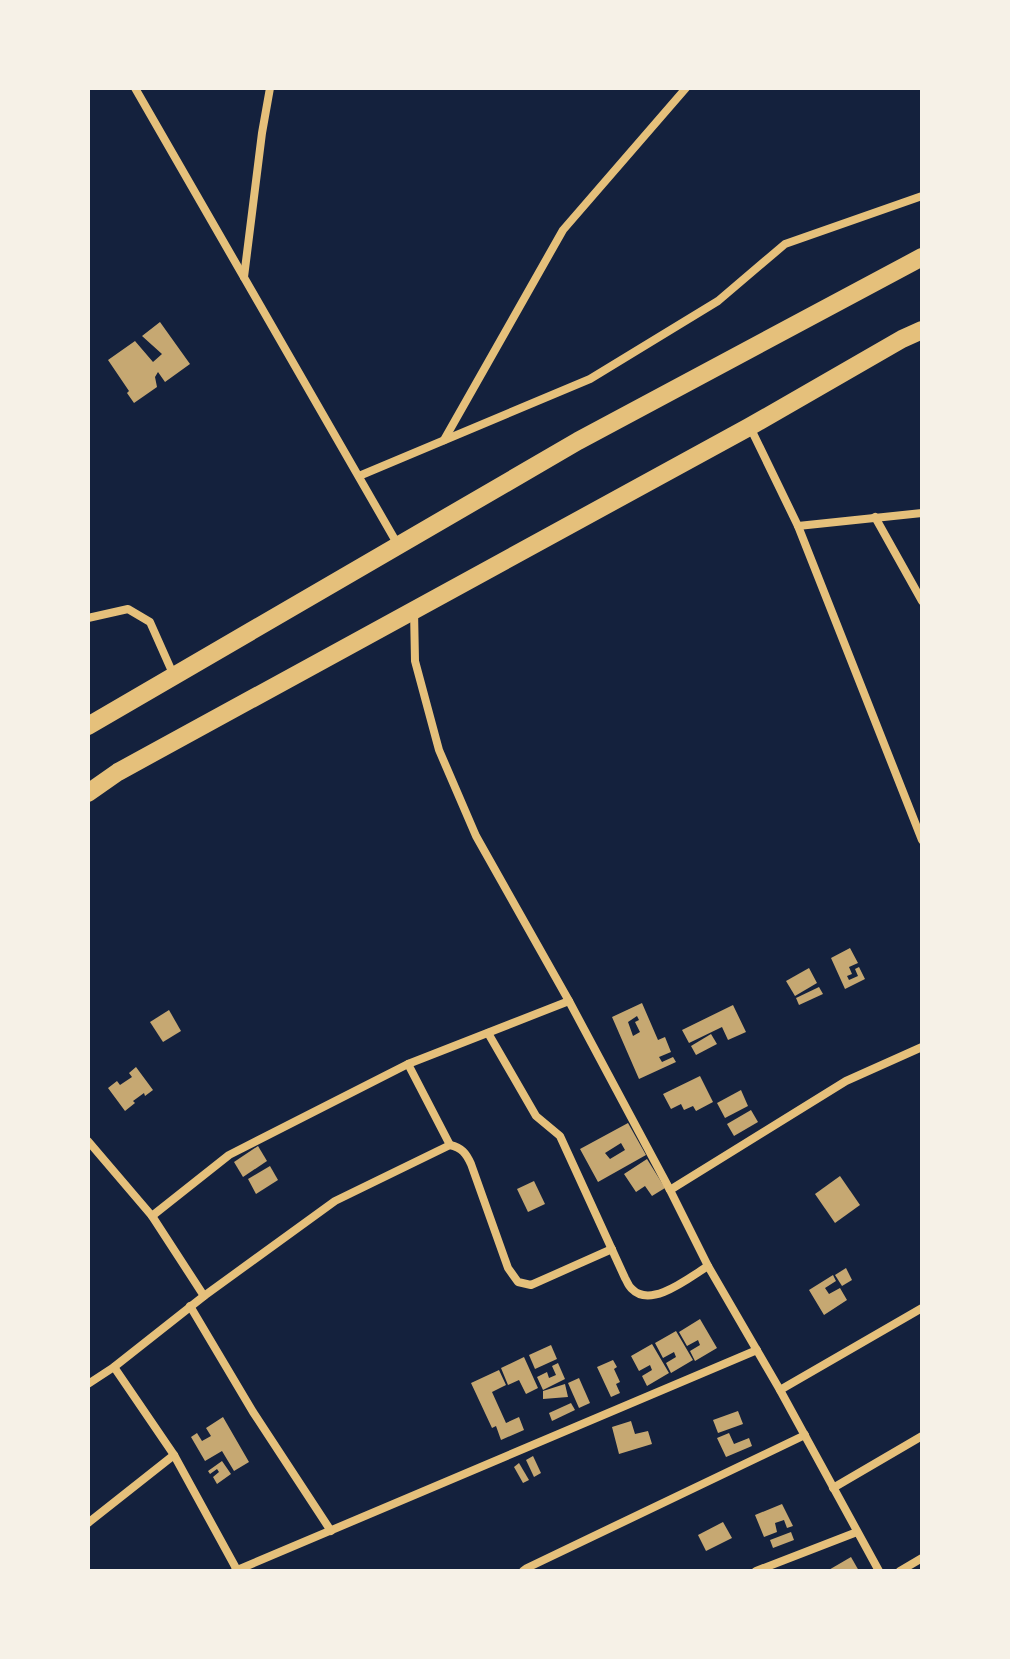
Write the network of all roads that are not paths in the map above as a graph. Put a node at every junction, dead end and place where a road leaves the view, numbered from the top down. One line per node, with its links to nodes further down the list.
1 (135, 88): 6 (street)
2 (270, 88): 6 (street)
3 (686, 88): 9 (street)
4 (922, 196): 9 (street)
5 (922, 257): 14 (main road)
6 (244, 278): 10 (street)
7 (922, 330): 8 (main road)
8 (749, 427): 13 (street); 16 (main road)
9 (444, 440): 10 (street)
10 (359, 476): 14 (street)
11 (922, 513): 12 (street)
12 (875, 517): 13 (street); 15 (street)
13 (798, 526): 21 (street)
14 (399, 546): 18 (main road)
15 (922, 601)
16 (414, 609): 20 (main road); 22 (street)
17 (88, 618): 18 (street)
18 (174, 676): 19 (main road)
19 (88, 726)
20 (88, 793)
21 (922, 840)
22 (569, 1001): 23 (street); 28 (street)
23 (488, 1033): 25 (street); 30 (street)
24 (922, 1047): 28 (street)
25 (408, 1064): 27 (street); 29 (street)
26 (88, 1141): 29 (street)
27 (450, 1145): 30 (street); 32 (street)
28 (670, 1190): 31 (street)
29 (152, 1216): 32 (street)
30 (612, 1249): 31 (street)
31 (708, 1266): 35 (street)
32 (204, 1296): 33 (street)
33 (190, 1306): 36 (street); 44 (street)
34 (922, 1308): 38 (street)
35 (757, 1350): 38 (street); 44 (street)
36 (114, 1367): 37 (street); 41 (street)
37 (88, 1384)
38 (780, 1390): 39 (street)
39 (805, 1435): 42 (street); 48 (street)
40 (922, 1436): 42 (street)
41 (174, 1455): 43 (street); 47 (street)
42 (833, 1488): 45 (street)
43 (88, 1523)
44 (331, 1531): 47 (street)
45 (857, 1532): 49 (street); 50 (street)
46 (922, 1558): 51 (street)
47 (236, 1570)
48 (523, 1571)
49 (756, 1571)
50 (879, 1571)
51 (900, 1571)

